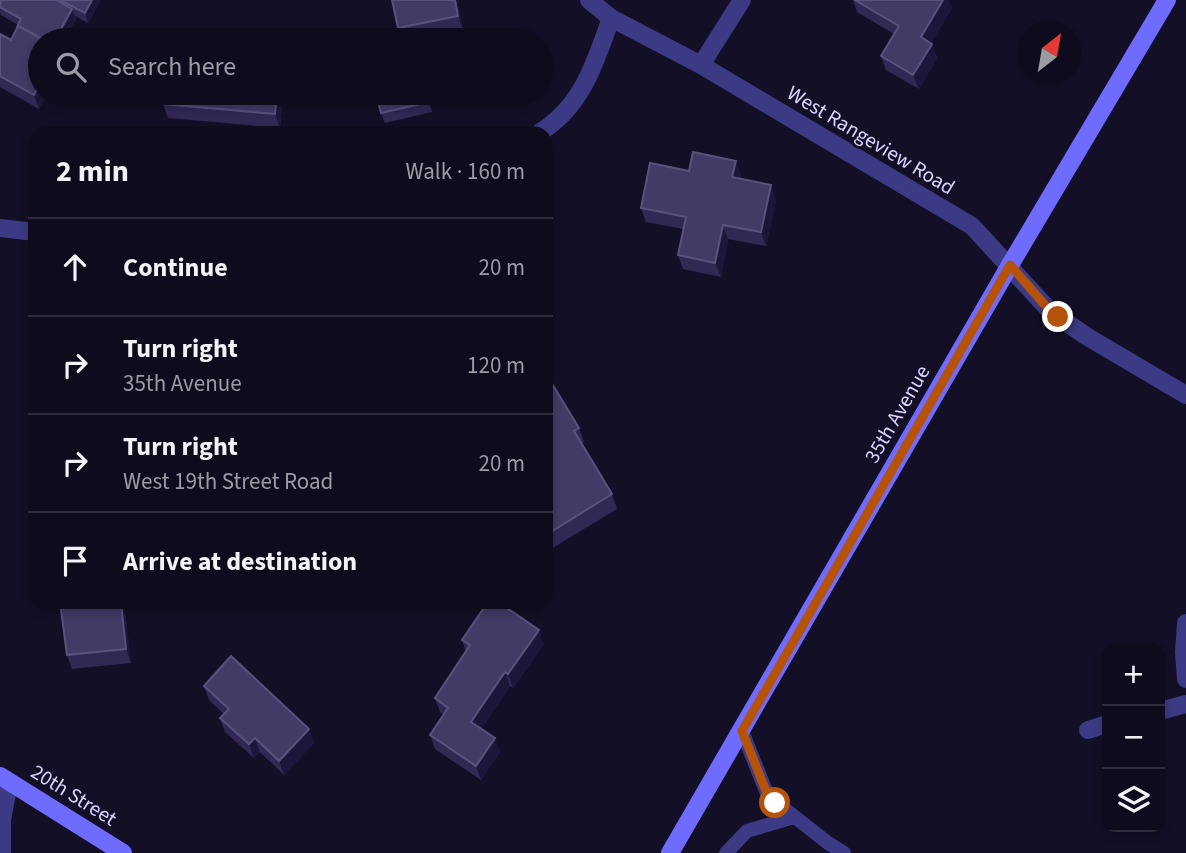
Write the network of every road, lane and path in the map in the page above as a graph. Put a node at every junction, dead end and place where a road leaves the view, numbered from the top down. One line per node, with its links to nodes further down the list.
1 (589, 0): 4 (street, West Rangeview Road)
2 (742, 0): 5 (street)
3 (1167, 0): 9 (main road, 35th Avenue)
4 (611, 18): 5 (street, West Rangeview Road); 6 (street)
5 (701, 65): 9 (street, West Rangeview Road)
6 (551, 126)
7 (0, 228): 8 (street)
8 (28, 231)
9 (1010, 265): 10 (street, West Rangeview Road); 17 (main road, 35th Avenue)
10 (1186, 395)
11 (1186, 623): 12 (street)
12 (1186, 679)
13 (1186, 704): 14 (street)
14 (1165, 710)
15 (1102, 726): 16 (street)
16 (1088, 730)
17 (742, 731): 19 (lane); 23 (main road, 35th Avenue)
18 (5, 779): 21 (street); 22 (main road, 20th Street)
19 (794, 817): 20 (lane); 24 (lane)
20 (825, 848): 25 (lane)
21 (2, 853)
22 (123, 853)
23 (670, 853)
24 (726, 853)
25 (844, 853)

